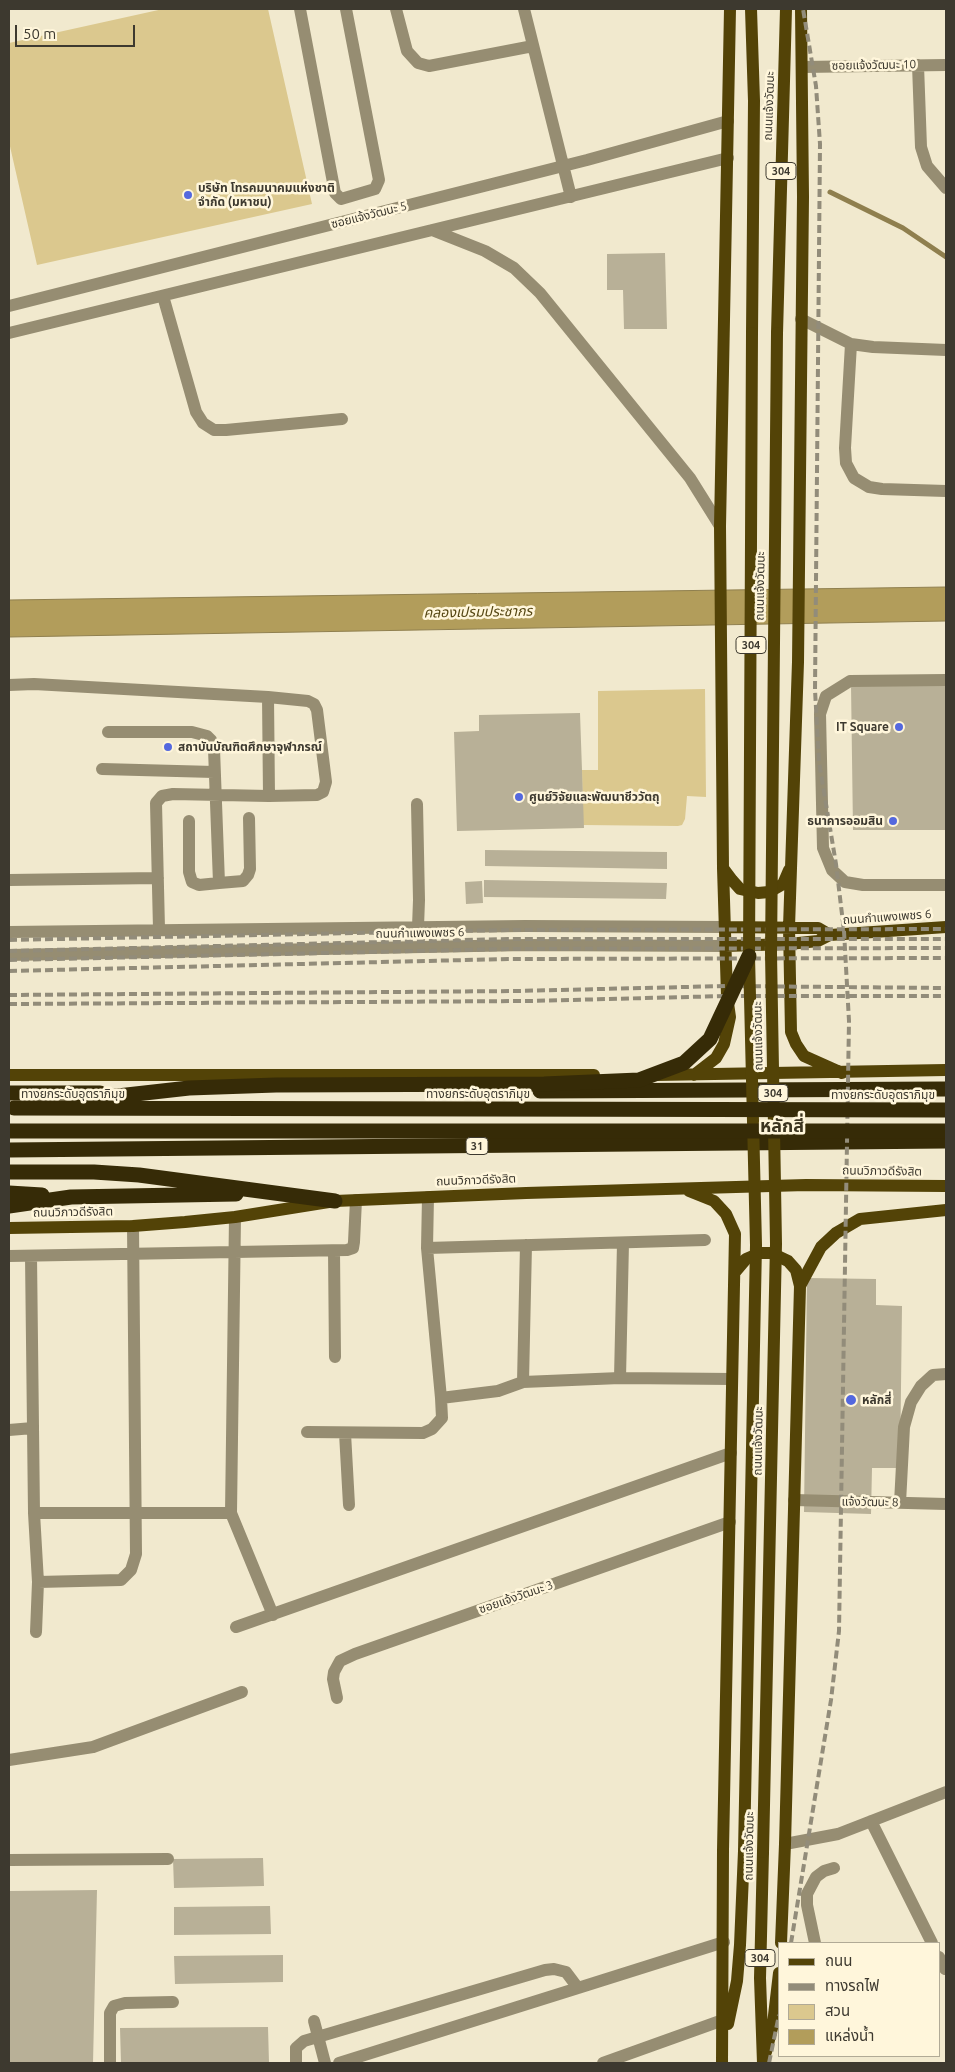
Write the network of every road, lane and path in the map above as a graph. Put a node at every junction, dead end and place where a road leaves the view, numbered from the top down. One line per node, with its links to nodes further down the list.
1 (300, 9): 2 (street)
2 (346, 9)
3 (396, 9): 9 (street)
4 (524, 9): 9 (street)
5 (730, 9): 13 (main road)
6 (751, 9): 55 (main road, ถนนแจ้งวัฒนะ / 304, bridge)
7 (786, 9): 143 (main road, ถนนแจ้งวัฒนะ / 304, bridge)
8 (801, 9): 12 (main road)
9 (533, 46): 15 (street)
10 (918, 65): 11 (street, ซอยแจ้งวัฒนะ 10); 12 (street, ซอยแจ้งวัฒนะ 10); 16 (street)
11 (946, 65)
12 (802, 67): 21 (main road)
13 (728, 121): 14 (main road); 15 (street, ซอยแจ้งวัฒนะ 5)
14 (728, 158): 17 (street); 27 (main road)
15 (563, 166): 17 (street); 20 (street, ซอยแจ้งวัฒนะ 5)
16 (946, 188)
17 (570, 197): 18 (street)
18 (432, 230): 19 (street); 27 (street)
19 (163, 296): 22 (street); 25 (street)
20 (9, 306)
21 (801, 319): 23 (street); 39 (main road)
22 (9, 333)
23 (852, 344): 24 (street); 26 (street)
24 (946, 350)
25 (342, 419)
26 (946, 491)
27 (720, 526): 40 (main road)
28 (946, 680): 44 (street)
29 (9, 685): 30 (street)
30 (268, 697): 35 (street); 35 (street)
31 (108, 732): 33 (street)
32 (102, 769): 33 (street)
33 (214, 772): 34 (street)
34 (215, 794): 35 (street); 41 (street); 43 (street)
35 (269, 796)
36 (417, 804): 46 (street)
37 (249, 818): 43 (street)
38 (189, 821): 43 (street)
39 (791, 866): 40 (main road); 48 (main road)
40 (724, 868): 47 (main road)
41 (158, 878): 42 (street); 49 (street)
42 (9, 880)
43 (219, 883)
44 (946, 886)
45 (946, 926): 51 (main road, ถนนกำแพงเพชร 6)
46 (418, 927): 47 (street, ถนนกำแพงเพชร 6); 49 (street, ถนนกำแพงเพชร 6)
47 (725, 927): 48 (main road, ถนนกำแพงเพชร 6); 53 (main road)
48 (789, 927): 51 (main road, ถนนกำแพงเพชร 6); 52 (main road)
49 (159, 930): 50 (street, ถนนกำแพงเพชร 6)
50 (9, 932)
51 (830, 935): 52 (main road, ถนนกำแพงเพชร 6)
52 (789, 944): 53 (main road, ถนนกำแพงเพชร 6); 57 (main road)
53 (725, 946): 54 (street, ถนนกำแพงเพชร 6); 59 (main road)
54 (9, 955)
55 (749, 956): 62 (highway, bridge); 136 (main road, ถนนแจ้งวัฒนะ / 304, bridge)
56 (946, 1070): 57 (main road)
57 (842, 1073): 59 (main road)
58 (9, 1075): 59 (main road)
59 (694, 1075)
60 (946, 1089): 61 (highway)
61 (9, 1093)
62 (11, 1108): 63 (highway, ทางยกระดับอุตราภิมุข, bridge)
63 (946, 1110)
64 (9, 1131): 65 (highway, 31, bridge)
65 (946, 1131)
66 (946, 1141): 67 (highway, 31)
67 (9, 1150)
68 (9, 1172): 71 (highway)
69 (946, 1186): 70 (main road, ถนนวิภาวดีรังสิต)
70 (682, 1188): 74 (main road, ถนนวิภาวดีรังสิต); 91 (main road, ถนนแจ้งวัฒนะ)
71 (265, 1192): 73 (highway); 76 (highway)
72 (9, 1193): 73 (highway)
73 (71, 1197): 77 (highway)
74 (428, 1197): 75 (main road, ถนนวิภาวดีรังสิต); 85 (street)
75 (356, 1200): 76 (main road, ถนนวิภาวดีรังสิต); 86 (street)
76 (335, 1201): 79 (main road, ถนนวิภาวดีรังสิต)
77 (9, 1206)
78 (946, 1210): 92 (main road)
79 (235, 1217): 80 (main road, ถนนวิภาวดีรังสิต); 87 (street)
80 (133, 1226): 81 (main road, ถนนวิภาวดีรังสิต); 88 (street)
81 (9, 1228)
82 (706, 1240): 83 (street)
83 (623, 1243): 84 (street); 95 (street)
84 (526, 1245): 85 (street); 97 (street)
85 (427, 1248): 98 (street)
86 (334, 1251): 87 (street); 93 (street)
87 (234, 1253): 88 (street); 110 (street)
88 (133, 1254): 90 (street); 109 (street)
89 (9, 1256): 90 (street)
90 (31, 1256): 99 (street)
91 (735, 1272): 92 (main road); 96 (main road, ถนนแจ้งวัฒนะ)
92 (800, 1286): 104 (main road)
93 (334, 1357)
94 (946, 1374): 105 (street)
95 (620, 1378): 96 (street); 97 (street)
96 (732, 1379): 103 (main road, ถนนแจ้งวัฒนะ)
97 (523, 1382): 98 (street)
98 (442, 1398): 102 (street)
99 (33, 1428): 100 (street); 108 (street)
100 (9, 1430)
101 (307, 1432): 102 (street)
102 (345, 1433): 107 (street)
103 (731, 1453): 111 (main road, ถนนแจ้งวัฒนะ); 113 (street)
104 (794, 1500): 105 (street, แจ้งวัฒนะ 8); 121 (main road)
105 (900, 1503): 106 (street, แจ้งวัฒนะ 8)
106 (946, 1504)
107 (349, 1505)
108 (34, 1513): 109 (street); 112 (street)
109 (135, 1513): 110 (street); 112 (street)
110 (231, 1513): 113 (street)
111 (730, 1522): 117 (street, ซอยแจ้งวัฒนะ 3); 125 (main road, ถนนแจ้งวัฒนะ)
112 (38, 1582): 115 (street)
113 (273, 1615): 114 (street)
114 (236, 1628)
115 (36, 1632)
116 (242, 1692): 118 (street)
117 (337, 1698)
118 (9, 1760)
119 (946, 1792): 120 (street)
120 (871, 1821): 121 (street); 128 (street)
121 (785, 1844): 126 (main road)
122 (168, 1859): 123 (street)
123 (9, 1860)
124 (834, 1868): 127 (street)
125 (724, 1942): 129 (street); 132 (main road, ถนนแจ้งวัฒนะ)
126 (781, 1942)
127 (816, 1942)
128 (932, 1942)
129 (578, 1988): 135 (street); 140 (street)
130 (778, 1990): 134 (main road, ถนนแจ้งวัฒนะ)
131 (173, 2002): 137 (street)
132 (723, 2020): 136 (main road, ถนนแจ้งวัฒนะ); 141 (street)
133 (314, 2021): 135 (street)
134 (776, 2024): 143 (main road, ถนนแจ้งวัฒนะ)
135 (318, 2038): 138 (street); 139 (street)
136 (723, 2046): 142 (main road, ถนนแจ้งวัฒนะ / 304)
137 (110, 2063)
138 (296, 2063)
139 (324, 2063)
140 (339, 2063)
141 (603, 2063)
142 (722, 2063)
143 (763, 2063)

